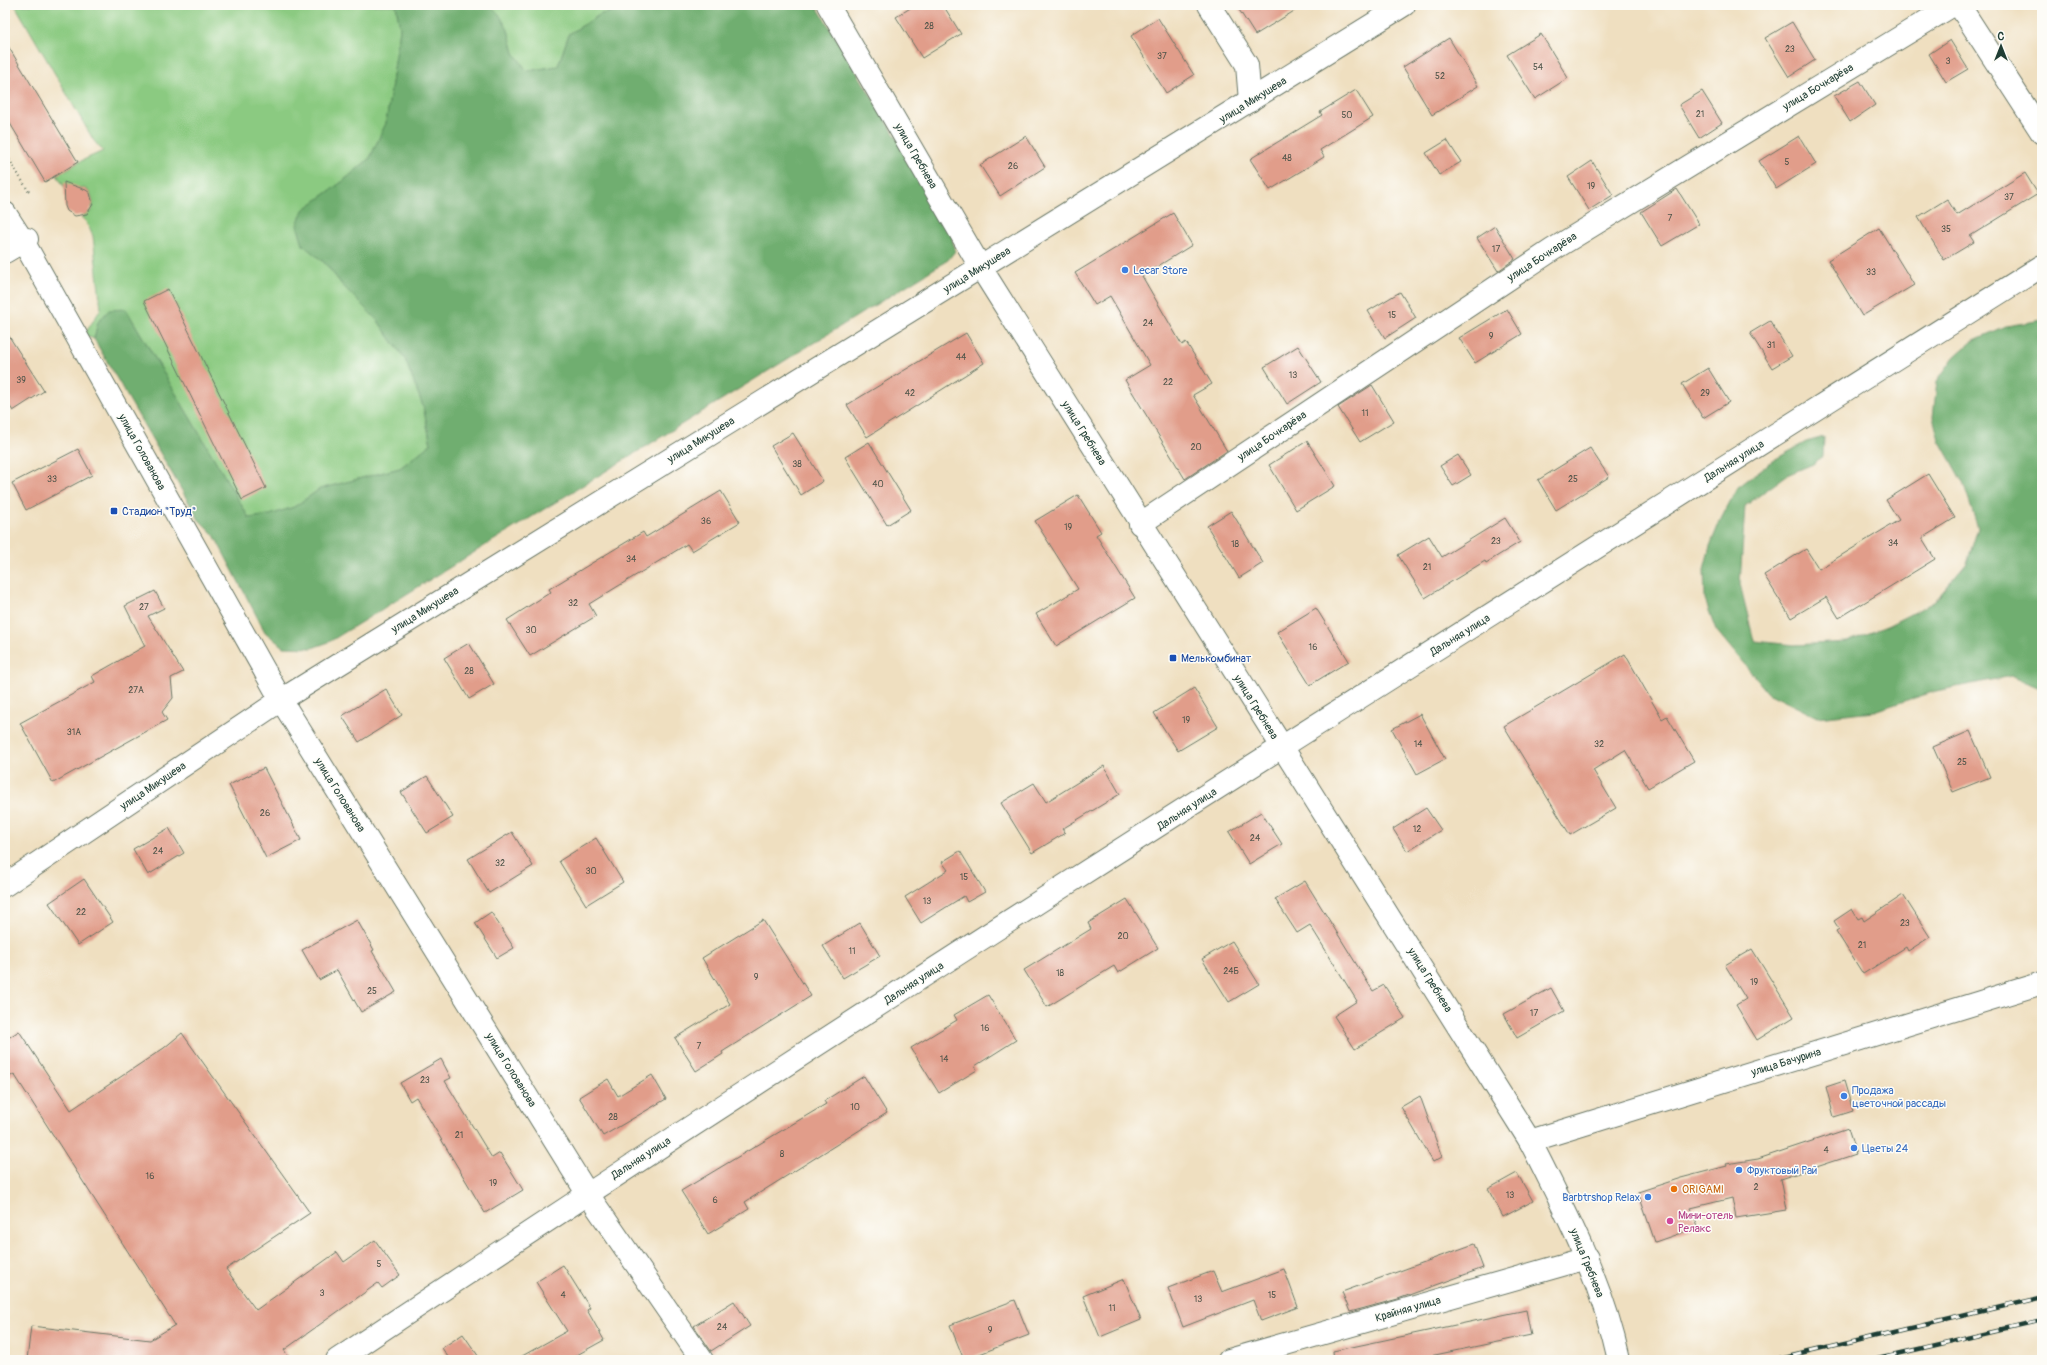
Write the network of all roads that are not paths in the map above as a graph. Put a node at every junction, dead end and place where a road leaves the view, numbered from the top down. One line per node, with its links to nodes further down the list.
1 (828, 5): 12 (street, улица Гребнева)
2 (1209, 5): 6 (street)
3 (1404, 5): 6 (street, улица Микушева)
4 (1953, 5): 13 (street, улица Бочкарёва)
5 (1959, 5): 7 (street)
6 (1250, 101): 12 (street, улица Микушева)
7 (2042, 133)
8 (5, 213): 9 (street, улица Голованова)
9 (25, 240): 10 (street); 14 (street, улица Голованова)
10 (5, 252)
11 (2042, 266): 15 (street, Дальняя улица)
12 (981, 268): 13 (street, улица Гребнева); 14 (street, улица Микушева)
13 (1140, 524): 15 (street, улица Гребнева)
14 (281, 700): 16 (street, улица Микушева); 19 (street, улица Голованова)
15 (1282, 747): 18 (street, улица Гребнева); 19 (street, Дальняя улица)
16 (5, 885)
17 (2042, 983): 18 (street, улица Бачурина)
18 (1530, 1140): 20 (street, улица Гребнева)
19 (587, 1193): 22 (street, Дальняя улица); 23 (street, улица Голованова)
20 (1587, 1258): 21 (street, улица Гребнева); 24 (street, Крайняя улица)
21 (1616, 1350)
22 (337, 1360)
23 (702, 1360)
24 (1229, 1360)

